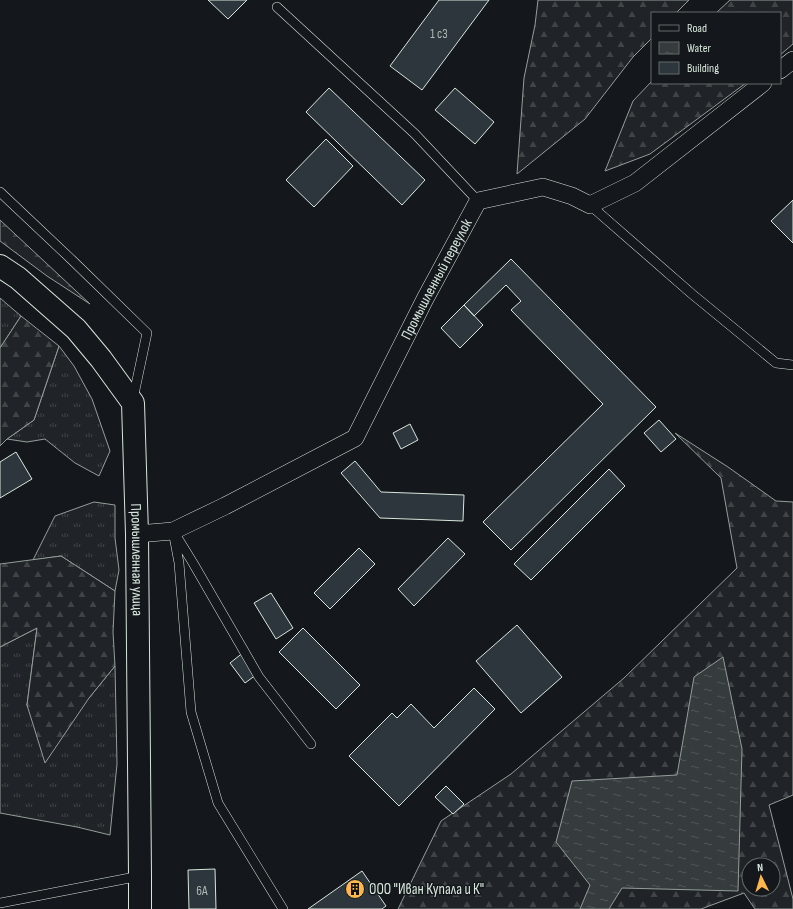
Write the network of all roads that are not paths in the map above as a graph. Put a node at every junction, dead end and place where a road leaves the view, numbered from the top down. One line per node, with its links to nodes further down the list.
1 (277, 6): 6 (lane)
2 (793, 60): 3 (street)
3 (781, 69)
4 (762, 84): 7 (street)
5 (0, 192): 10 (lane)
6 (478, 201): 7 (street, Промышленный переулок); 11 (street, Промышленный переулок)
7 (590, 205): 9 (lane)
8 (0, 266): 10 (main road)
9 (793, 365)
10 (133, 403): 12 (main road, Промышленная улица)
11 (173, 531): 12 (street, Промышленный переулок); 13 (lane); 17 (lane)
12 (138, 534): 14 (main road, Промышленная улица)
13 (311, 744)
14 (140, 876): 15 (lane); 16 (main road, Промышленная улица)
15 (0, 903)
16 (140, 909)
17 (283, 909)

